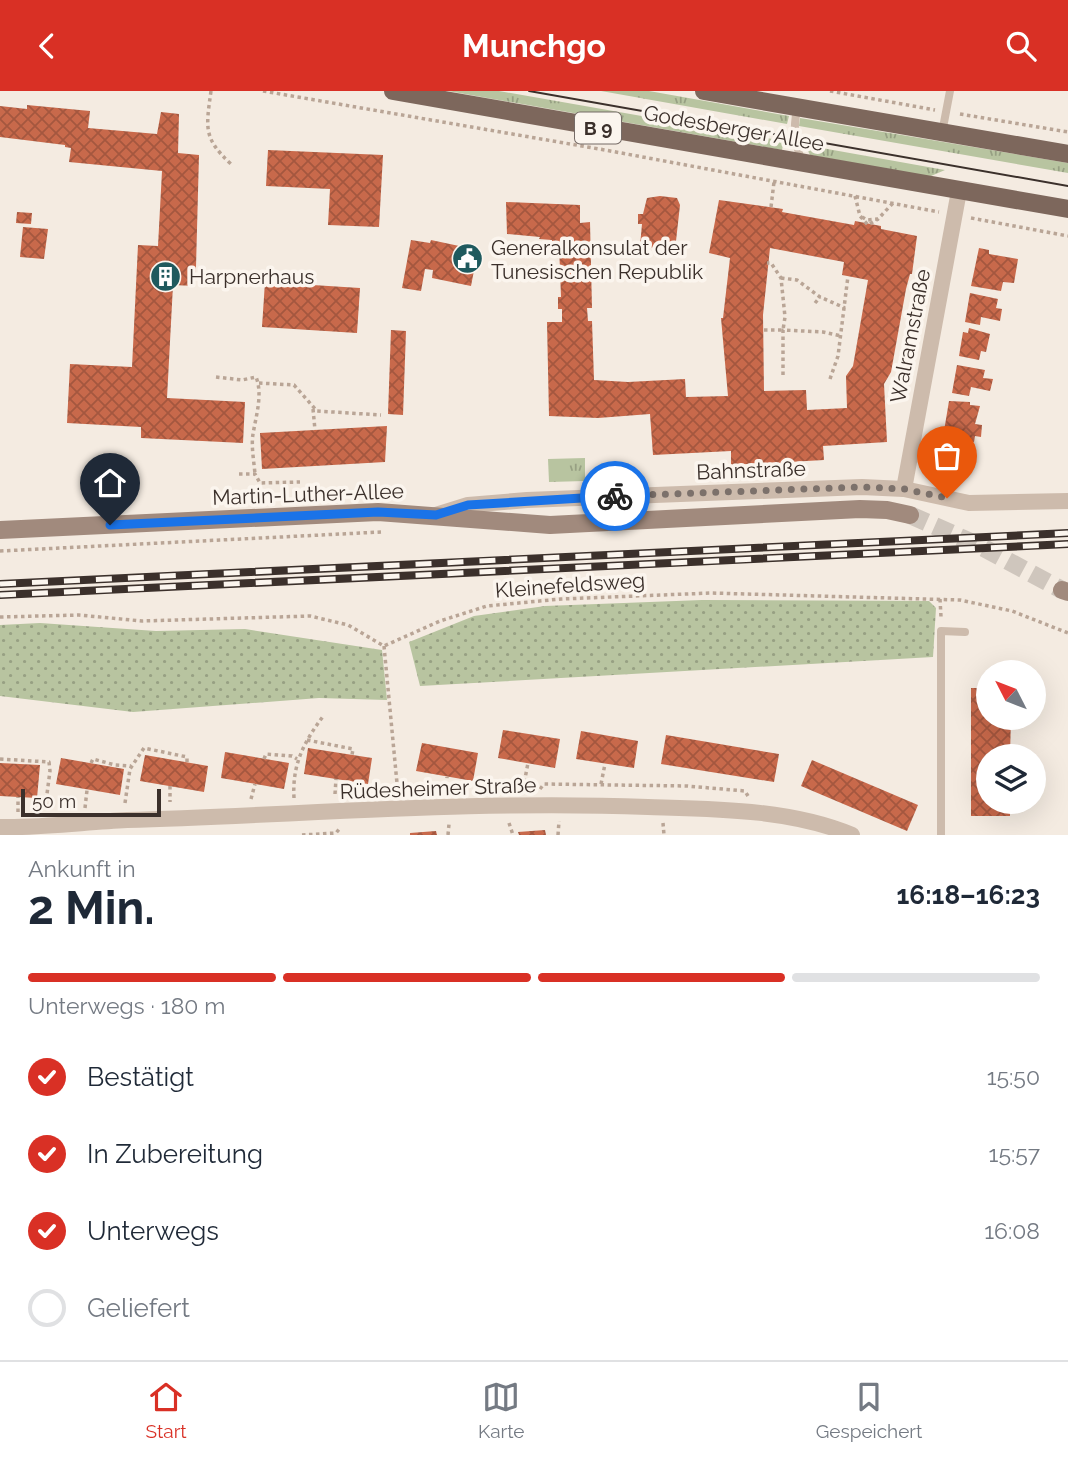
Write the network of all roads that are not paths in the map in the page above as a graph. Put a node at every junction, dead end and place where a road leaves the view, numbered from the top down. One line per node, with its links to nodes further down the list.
1 (393, 91): 7 (main road, Godesberger Allee / B 9)
2 (704, 91): 4 (main road, Godesberger Allee)
3 (950, 91): 5 (lane)
4 (797, 108): 5 (main road, Godesberger Allee); 7 (lane)
5 (942, 133): 6 (main road, Godesberger Allee)
6 (1068, 154)
7 (803, 163): 8 (main road, Godesberger Allee / B 9)
8 (959, 191): 9 (main road, Godesberger Allee / B 9); 10 (street, Walramstraße)
9 (1068, 209)
10 (904, 489): 11 (street, Bahnstraße); 12 (street, Bahnstraße)
11 (1068, 501)
12 (436, 515): 13 (main road, Martin-Luther-Allee); 14 (main road, Martin-Luther-Allee)
13 (910, 515)
14 (0, 530)
15 (965, 632): 19 (lane)
16 (0, 827): 17 (street, Rüdesheimer Straße)
17 (22, 831): 18 (street, Rüdesheimer Straße)
18 (852, 835)
19 (941, 835)

